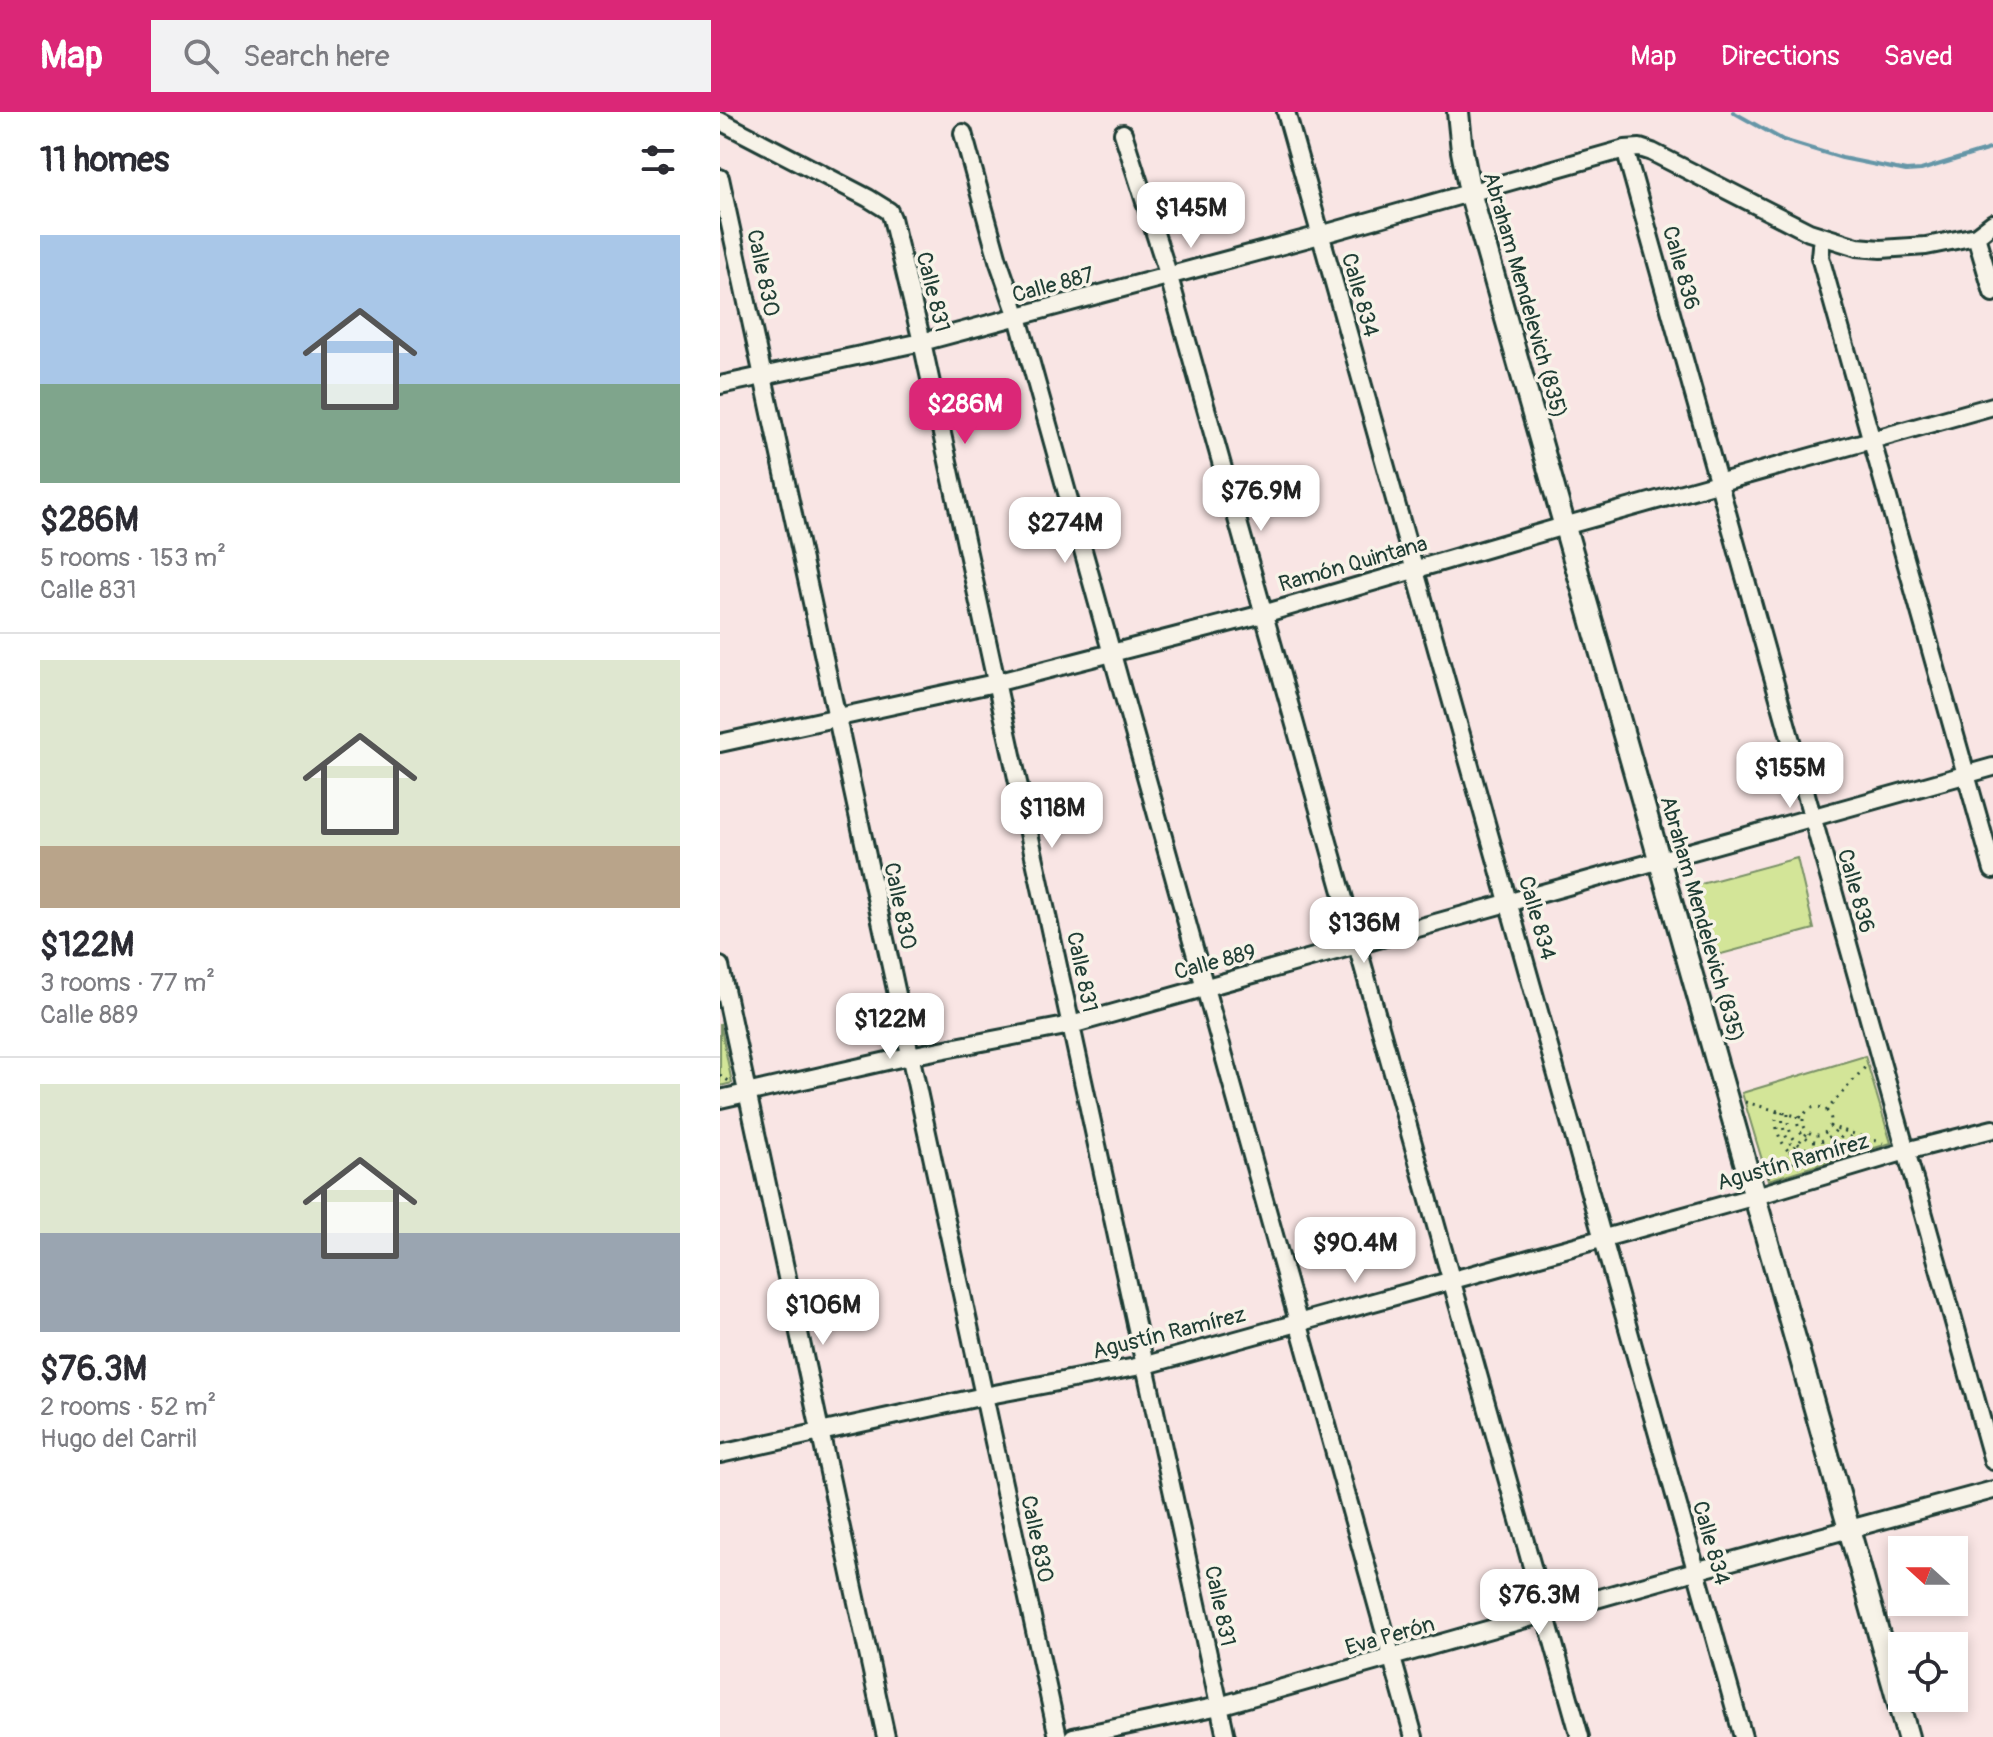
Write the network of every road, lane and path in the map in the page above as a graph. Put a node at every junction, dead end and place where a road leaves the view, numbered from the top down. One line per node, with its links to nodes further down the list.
1 (1286, 112): 10 (street, Calle 834)
2 (1458, 112): 8 (street, Abraham Mendelevich (835))
3 (720, 121): 16 (street, Calle 831)
4 (963, 133): 15 (street)
5 (1123, 133): 13 (street)
6 (1625, 149): 8 (street, Calle 887); 11 (street); 21 (street, Calle 836)
7 (720, 178): 17 (street, Calle 830)
8 (1470, 192): 10 (street, Calle 887); 22 (street, Abraham Mendelevich (835))
9 (1993, 223): 12 (street)
10 (1320, 235): 13 (street, Calle 887); 23 (street, Calle 834)
11 (1822, 236): 12 (street); 20 (street)
12 (1976, 236): 14 (street)
13 (1169, 277): 15 (street, Calle 887); 24 (street)
14 (1993, 293)
15 (1018, 317): 16 (street, Calle 887); 25 (street)
16 (922, 342): 17 (street, Calle 887); 26 (street, Calle 831)
17 (763, 375): 18 (street, Calle 887); 27 (street, Calle 830)
18 (720, 385)
19 (1993, 406): 20 (street, Ramón Quintana)
20 (1872, 441): 21 (street, Ramón Quintana); 30 (street)
21 (1718, 483): 22 (street, Ramón Quintana); 31 (street, Calle 836)
22 (1564, 526): 23 (street, Ramón Quintana); 32 (street, Abraham Mendelevich (835))
23 (1415, 568): 24 (street, Ramón Quintana); 34 (street, Calle 834)
24 (1263, 614): 25 (street, Ramón Quintana); 35 (street)
25 (1110, 653): 26 (street, Ramón Quintana); 37 (street)
26 (995, 683): 27 (street, Ramón Quintana); 38 (street, Calle 831)
27 (838, 718): 28 (street, Ramón Quintana); 40 (street, Calle 830)
28 (720, 743)
29 (1993, 767): 30 (street, Calle 889)
30 (1967, 774): 31 (street, Calle 889); 33 (street)
31 (1813, 818): 32 (street, Calle 889); 39 (street, Calle 836)
32 (1660, 861): 34 (street, Calle 889); 42 (street, Abraham Mendelevich (835))
33 (1993, 870)
34 (1510, 903): 35 (street, Calle 889); 61 (street, Calle 834)
35 (1358, 946): 37 (street, Calle 889); 62 (street)
36 (720, 966): 41 (street)
37 (1204, 988): 38 (street, Calle 889); 63 (street)
38 (1071, 1025): 40 (street, Calle 889); 64 (street, Calle 831)
39 (1878, 1053): 45 (path); 58 (street, Calle 836)
40 (909, 1056): 41 (street, Calle 889); 65 (street, Calle 830)
41 (748, 1093): 43 (street, Calle 889); 66 (street)
42 (1728, 1097): 44 (path); 60 (street, Abraham Mendelevich (835))
43 (720, 1099)
44 (1777, 1111): 46 (path); 59 (path)
45 (1826, 1111): 48 (path); 49 (path)
46 (1786, 1113): 47 (path); 56 (path); 57 (path)
47 (1797, 1116): 48 (path); 55 (path)
48 (1803, 1118): 53 (path)
49 (1829, 1126): 50 (path); 53 (path)
50 (1837, 1128): 52 (path); 55 (path)
51 (1993, 1129): 58 (street, Agustín Ramírez)
52 (1845, 1131): 54 (path); 56 (path)
53 (1808, 1132): 55 (path)
54 (1852, 1133): 57 (path); 58 (path)
55 (1804, 1137): 56 (path)
56 (1798, 1144): 57 (path)
57 (1794, 1148): 59 (path)
58 (1906, 1151): 60 (street, Agustín Ramírez); 68 (street, Calle 836)
59 (1790, 1153): 60 (path)
60 (1756, 1194): 61 (street, Agustín Ramírez); 70 (street, Abraham Mendelevich (835))
61 (1604, 1237): 62 (street, Agustín Ramírez); 71 (street, Calle 834)
62 (1452, 1280): 63 (street, Agustín Ramírez); 72 (street)
63 (1299, 1322): 64 (street, Agustín Ramírez); 73 (street)
64 (1146, 1365): 65 (street, Agustín Ramírez); 74 (street, Calle 831)
65 (984, 1396): 66 (street, Agustín Ramírez); 76 (street, Calle 830)
66 (821, 1433): 67 (street, Agustín Ramírez); 75 (street)
67 (720, 1454)
68 (1993, 1461)
69 (1993, 1490): 70 (street, Eva Perón)
70 (1850, 1530): 71 (street, Eva Perón); 82 (street, Abraham Mendelevich (835))
71 (1695, 1571): 72 (street, Eva Perón); 81 (street, Calle 834)
72 (1545, 1614): 73 (street, Eva Perón); 80 (street)
73 (1391, 1658): 74 (street, Eva Perón); 79 (street)
74 (1219, 1706): 77 (street, Eva Perón); 78 (street, Calle 831)
75 (886, 1737)
76 (1058, 1737)
77 (1073, 1737)
78 (1226, 1737)
79 (1414, 1737)
80 (1580, 1737)
81 (1743, 1737)
82 (1908, 1737)

